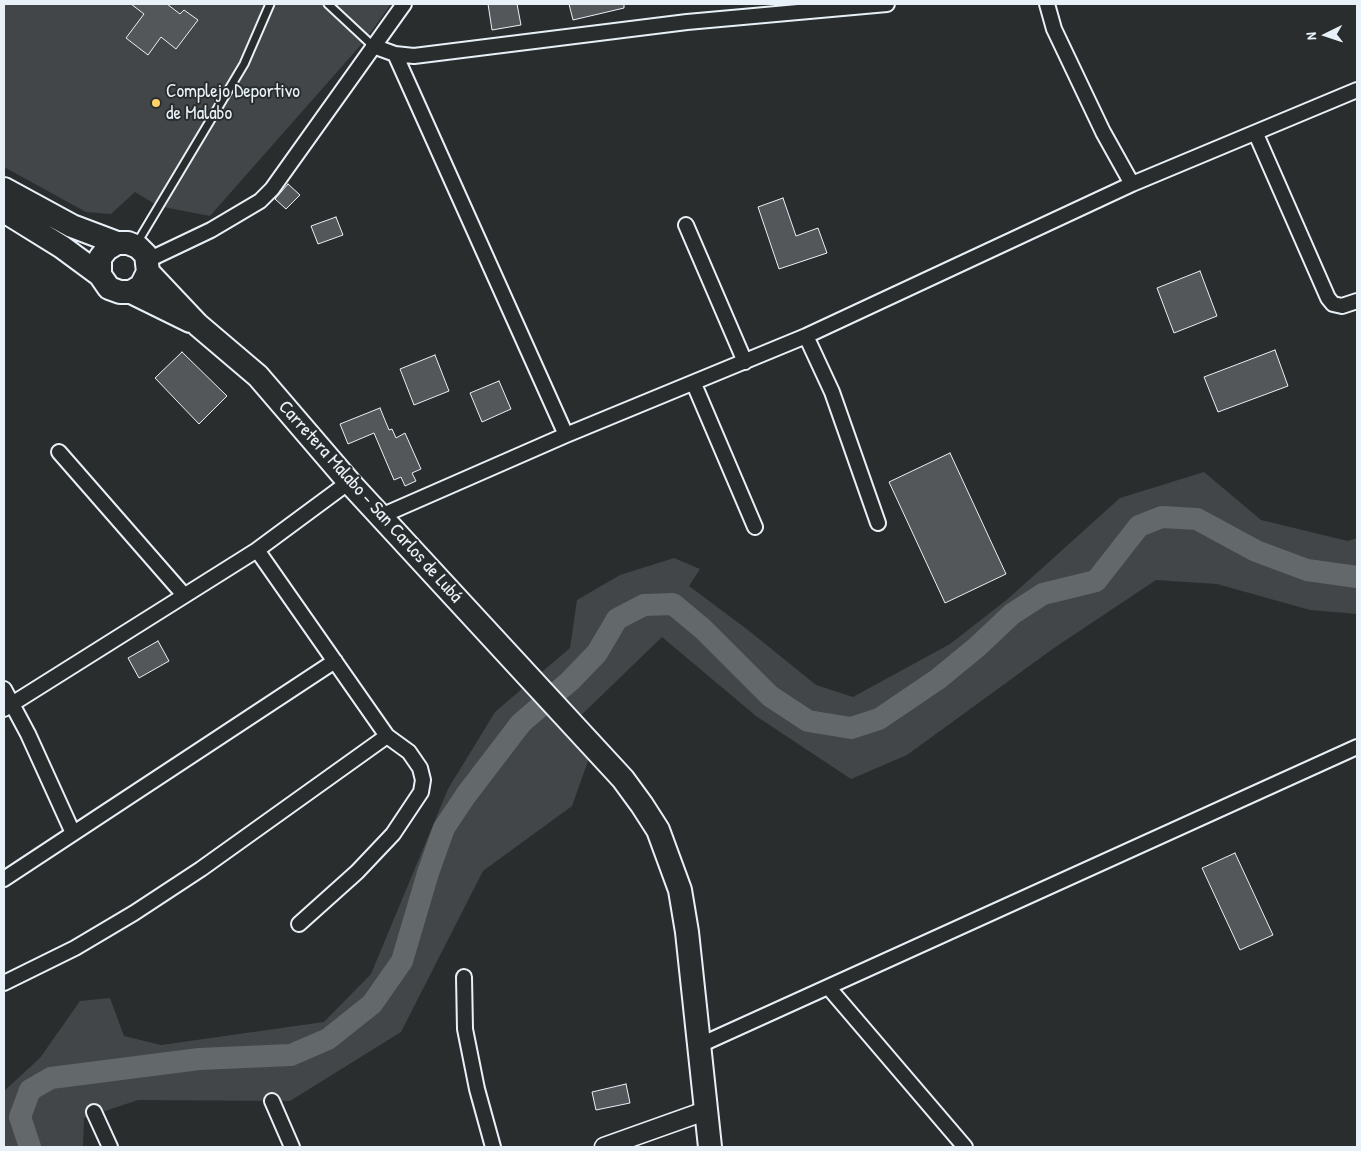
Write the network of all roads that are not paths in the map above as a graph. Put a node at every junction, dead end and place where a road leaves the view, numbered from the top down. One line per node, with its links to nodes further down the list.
1 (270, 4): 15 (lane)
2 (328, 4): 7 (lane)
3 (404, 4): 7 (street)
4 (887, 4): 6 (street)
5 (1047, 4): 11 (street)
6 (838, 6): 8 (street)
7 (373, 46): 8 (street); 15 (street)
8 (394, 54): 23 (street)
9 (1357, 90): 10 (street)
10 (1256, 134): 11 (street); 18 (street)
11 (1132, 184): 20 (street)
12 (4, 189): 15 (main road)
13 (4, 210): 16 (main road)
14 (686, 225): 21 (street)
15 (137, 255): 16 (main road); 17 (main road); 19 (main road, Carretera Malabo - San Carlos de Lubá)
16 (100, 275): 17 (main road)
17 (131, 292): 19 (main road, Carretera Malabo - San Carlos de Lubá)
18 (1357, 301)
19 (198, 325): 25 (main road, Carretera Malabo - San Carlos de Lubá)
20 (806, 336): 21 (street); 27 (street)
21 (745, 362): 22 (street)
22 (694, 384): 23 (street); 28 (street)
23 (566, 435): 26 (street)
24 (60, 452): 30 (street)
25 (349, 482): 26 (main road, Carretera Malabo - San Carlos de Lubá); 29 (street)
26 (381, 516): 42 (main road, Carretera Malabo - San Carlos de Lubá)
27 (878, 522)
28 (755, 527)
29 (257, 550): 30 (street); 31 (street)
30 (184, 595): 33 (street)
31 (335, 661): 34 (street); 36 (street)
32 (4, 689): 33 (street)
33 (8, 707): 36 (street)
34 (387, 736): 38 (street); 40 (street)
35 (1357, 747): 41 (street)
36 (73, 833): 37 (street)
37 (4, 879)
38 (299, 924)
39 (464, 977): 48 (street)
40 (4, 983)
41 (829, 988): 42 (street); 51 (street)
42 (700, 1046): 44 (main road)
43 (272, 1101): 47 (street)
44 (705, 1111): 49 (street); 50 (main road)
45 (94, 1112): 46 (street)
46 (110, 1147)
47 (292, 1147)
48 (493, 1147)
49 (604, 1147)
50 (710, 1147)
51 (965, 1147)

